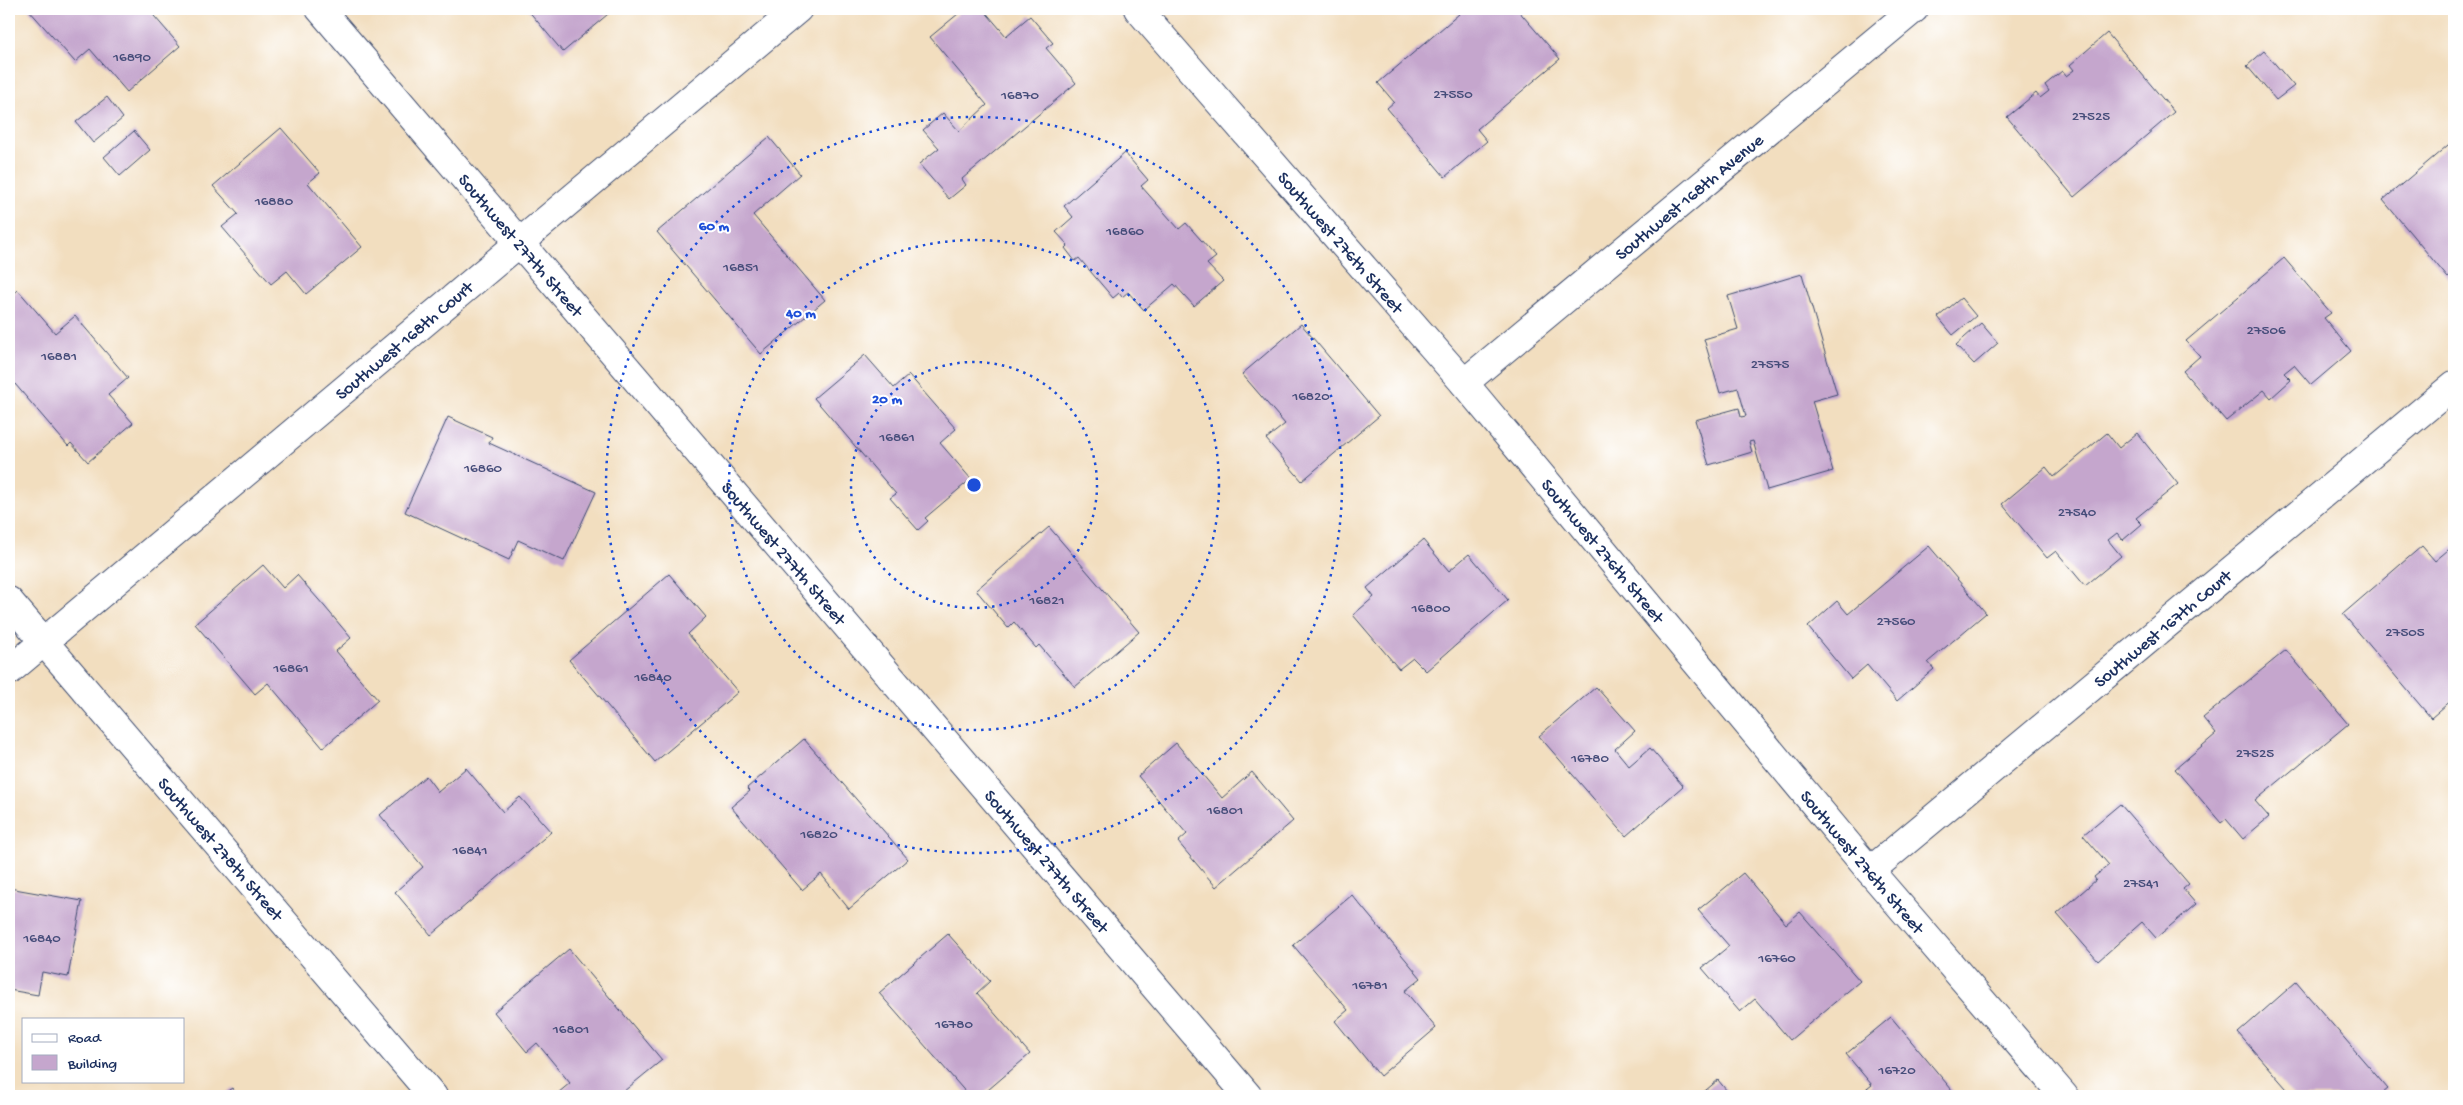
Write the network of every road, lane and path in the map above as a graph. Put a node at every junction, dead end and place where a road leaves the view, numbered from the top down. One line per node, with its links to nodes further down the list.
1 (320, 9): 5 (street, Southwest 277th Street)
2 (798, 9): 5 (street, Southwest 168th Court)
3 (1138, 9): 6 (street, Southwest 276th Street)
4 (1914, 9): 6 (street, Southwest 168th Avenue)
5 (519, 242): 9 (street, Southwest 168th Court); 13 (street, Southwest 277th Street)
6 (1464, 383): 11 (street, Southwest 276th Street)
7 (2454, 385): 11 (street, Southwest 167th Court)
8 (9, 601): 9 (street, Southwest 278th Street)
9 (43, 642): 10 (street, Southwest 168th Court); 12 (street, Southwest 278th Street)
10 (9, 671)
11 (1870, 871): 14 (street, Southwest 276th Street)
12 (433, 1096)
13 (1248, 1096)
14 (2064, 1096)

